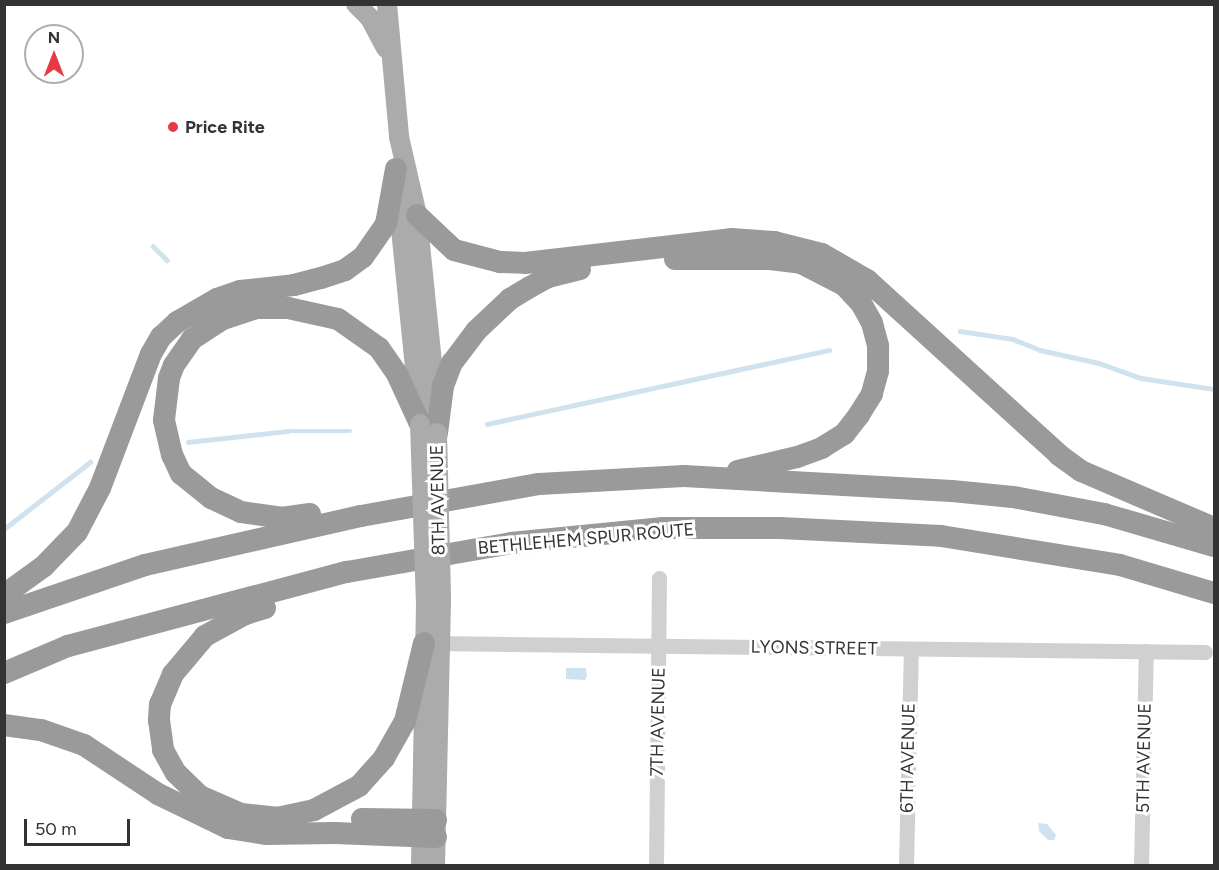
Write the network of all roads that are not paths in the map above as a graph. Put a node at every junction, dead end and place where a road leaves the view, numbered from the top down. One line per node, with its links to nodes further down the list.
1 (356, 4): 3 (main road)
2 (387, 4): 3 (main road, 8TH AVENUE)
3 (391, 58): 4 (main road, 8TH AVENUE)
4 (402, 195): 5 (main road, 8TH AVENUE); 8 (highway); 13 (highway)
5 (429, 429): 6 (highway); 7 (highway); 15 (main road, 8TH AVENUE, bridge)
6 (684, 476): 7 (highway); 10 (highway)
7 (472, 494): 14 (highway)
8 (1215, 528)
9 (512, 543): 12 (highway, BETHLEHEM SPUR ROUTE); 20 (highway, BETHLEHEM SPUR ROUTE); 22 (highway)
10 (1215, 546)
11 (659, 578): 16 (street, 7TH AVENUE)
12 (1215, 593)
13 (4, 595)
14 (4, 613)
15 (432, 643): 16 (street, LYONS STREET); 22 (highway); 23 (main road, 8TH AVENUE)
16 (659, 644): 17 (street, LYONS STREET); 26 (street, 7TH AVENUE)
17 (911, 650): 18 (street, LYONS STREET); 27 (street, 6TH AVENUE)
18 (1146, 651): 19 (street, LYONS STREET); 28 (street, 5TH AVENUE)
19 (1205, 652)
20 (4, 673)
21 (4, 725): 23 (highway)
22 (277, 818): 23 (highway)
23 (429, 828): 24 (main road, 8TH AVENUE); 25 (main road, 8TH AVENUE)
24 (422, 866)
25 (435, 866)
26 (656, 866)
27 (906, 866)
28 (1142, 866)

